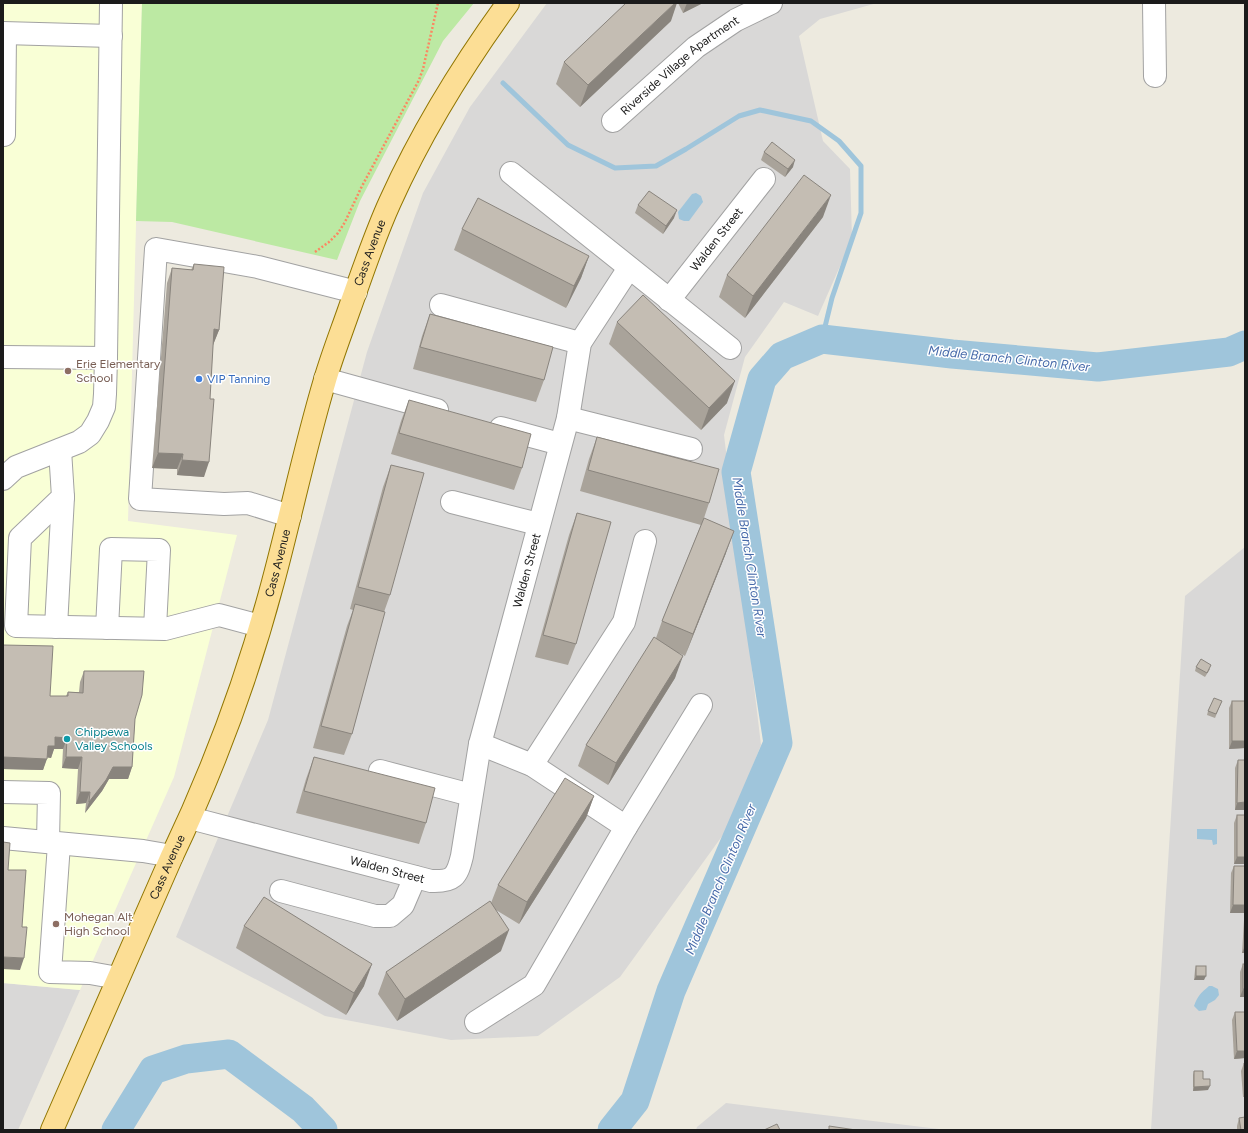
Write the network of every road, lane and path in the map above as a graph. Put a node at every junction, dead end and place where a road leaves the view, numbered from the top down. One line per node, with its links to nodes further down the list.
1 (111, 3): 7 (street)
2 (438, 3): 13 (path)
3 (508, 3): 15 (main road, Cass Avenue)
4 (770, 3): 9 (street, Riverside Village Apartment)
5 (1154, 3): 8 (street)
6 (4, 34): 7 (street); 10 (street)
7 (111, 36): 21 (street)
8 (1155, 76)
9 (613, 120)
10 (3, 135)
11 (511, 173): 14 (street)
12 (764, 179): 16 (street, Walden Street)
13 (315, 252)
14 (629, 268): 16 (street); 18 (street, Walden Street)
15 (356, 292): 22 (main road, Cass Avenue); 34 (street)
16 (669, 300): 19 (street)
17 (441, 305): 18 (street)
18 (580, 343): 24 (street, Walden Street)
19 (730, 348)
20 (3, 357): 21 (street)
21 (106, 358): 28 (street)
22 (325, 379): 23 (street); 34 (main road, Cass Avenue)
23 (454, 415)
24 (568, 418): 26 (street, Walden Street); 27 (street)
25 (484, 423): 26 (street)
26 (560, 444): 35 (street, Walden Street)
27 (691, 449)
28 (60, 450): 30 (street); 32 (street)
29 (3, 460): 30 (street)
30 (32, 461): 31 (street)
31 (3, 479)
32 (63, 497): 38 (street); 38 (street)
33 (452, 502): 35 (street)
34 (290, 516): 37 (main road, Cass Avenue)
35 (538, 524): 42 (street, Walden Street)
36 (645, 541): 43 (street)
37 (260, 626): 40 (street); 47 (main road, Cass Avenue)
38 (56, 627): 39 (street)
39 (107, 628): 40 (street); 40 (street)
40 (155, 628)
41 (701, 705): 48 (street)
42 (480, 744): 43 (street); 46 (street, Walden Street)
43 (532, 765): 48 (street)
44 (380, 772): 46 (street)
45 (3, 792): 50 (street)
46 (472, 795): 52 (street, Walden Street)
47 (190, 818): 51 (main road, Cass Avenue); 52 (street, Walden Street)
48 (626, 827): 55 (street)
49 (3, 838): 50 (street)
50 (53, 843): 51 (street); 54 (street)
51 (172, 856): 54 (main road, Cass Avenue)
52 (416, 877): 53 (street)
53 (281, 891)
54 (118, 978): 56 (main road, Cass Avenue)
55 (476, 1022)
56 (52, 1130)

